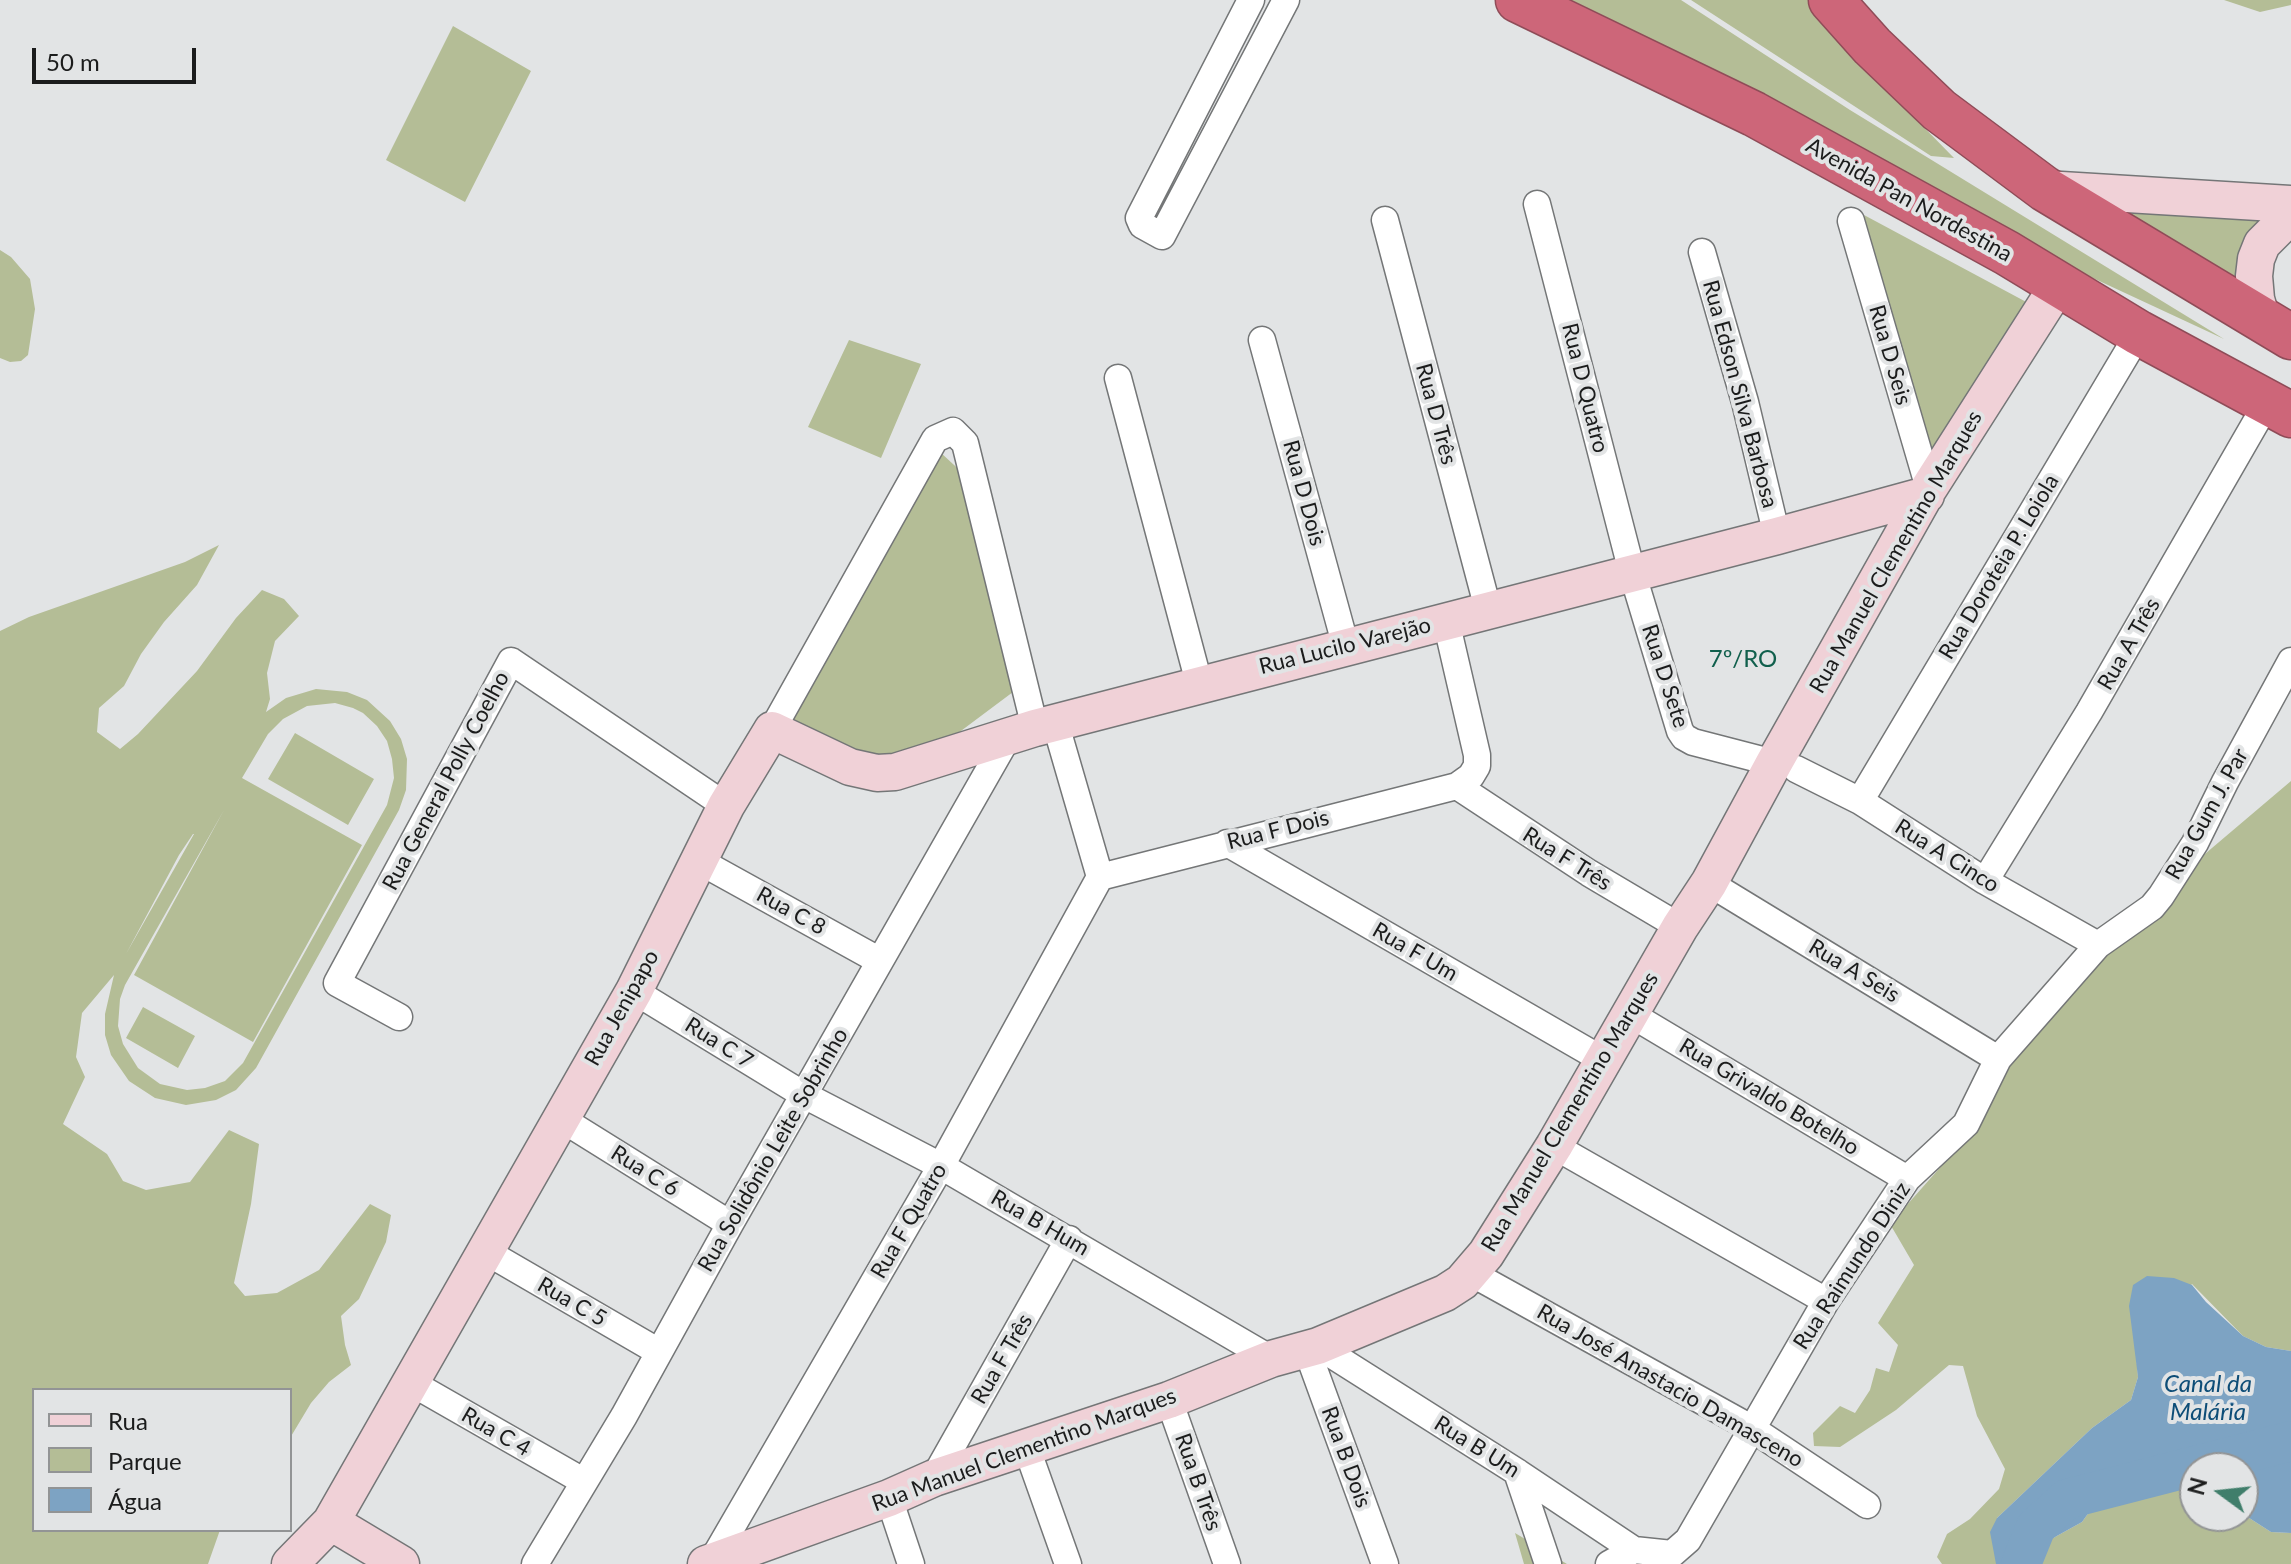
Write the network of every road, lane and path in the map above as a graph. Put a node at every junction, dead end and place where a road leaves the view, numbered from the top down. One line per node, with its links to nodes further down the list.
1 (1251, 0): 2 (street)
2 (1286, 0)
3 (1518, 0): 12 (highway, Avenida Pan Nordestina)
4 (1831, 0): 5 (highway)
5 (2045, 189): 7 (street); 13 (highway)
6 (1537, 204): 20 (street, Rua D Quatro)
7 (2291, 204)
8 (2291, 215): 13 (street)
9 (1385, 220): 21 (street, Rua D Três)
10 (1851, 221): 18 (street, Rua D Seis)
11 (1702, 252): 19 (street, Rua Edson Silva Barbosa)
12 (2059, 284): 14 (highway, Avenida Pan Nordestina); 18 (street, Rua Manuel Clementino Marques)
13 (2276, 329)
14 (2139, 333): 17 (highway, Avenida Pan Nordestina); 30 (street, Rua Doroteia P. Loiola)
15 (1262, 340): 23 (street, Rua D Dois)
16 (1118, 378): 25 (street)
17 (2279, 409): 35 (street, Rua A Três)
18 (1927, 492): 19 (street, Rua Lucilo Varejão); 28 (street, Rua Manuel Clementino Marques)
19 (1777, 536): 20 (street, Rua Lucilo Varejão)
20 (1632, 572): 21 (street, Rua Lucilo Varejão); 28 (street, Rua D Sete)
21 (1488, 609): 22 (street, Rua Lucilo Varejão)
22 (1446, 621): 23 (street, Rua Lucilo Varejão); 29 (street)
23 (1346, 647): 25 (street, Rua Lucilo Varejão)
24 (2291, 661): 38 (street, Rua Gum J. Par)
25 (1199, 683): 26 (street, Rua Lucilo Varejão)
26 (1033, 728): 27 (street, Rua Lucilo Varejão); 27 (street, Rua Jenipapo); 34 (street); 39 (street, Rua Solidônio Leite Sobrinho)
27 (772, 730): 31 (street, Rua Jenipapo)
28 (1785, 766): 30 (street, Rua A Cinco); 36 (street, Rua Manuel Clementino Marques)
29 (1457, 786): 32 (street, Rua F Dois); 37 (street, Rua F Três)
30 (1860, 801): 35 (street, Rua A Cinco)
31 (726, 806): 33 (street, Rua Jenipapo); 42 (street, Rua General Polly Coelho)
32 (1227, 843): 34 (street, Rua F Dois); 44 (street, Rua F Um)
33 (701, 862): 39 (street, Rua C 8); 40 (street, Rua Jenipapo)
34 (1100, 877): 48 (street, Rua F Quatro)
35 (1985, 881): 38 (street, Rua A Cinco)
36 (1709, 883): 37 (street, Rua Manuel Clementino Marques); 43 (street, Rua A Seis)
37 (1680, 927): 41 (street, Rua Manuel Clementino Marques)
38 (2098, 945): 43 (street, Rua Raimundo Diniz)
39 (880, 961): 45 (street, Rua Solidônio Leite Sobrinho)
40 (634, 991): 45 (street, Rua C 7); 46 (street, Rua Jenipapo)
41 (1632, 1015): 44 (street, Rua Manuel Clementino Marques); 49 (street, Rua Grivaldo Botelho)
42 (399, 1017)
43 (1998, 1059): 49 (street, Rua Raimundo Diniz)
44 (1603, 1060): 47 (street, Rua Manuel Clementino Marques)
45 (804, 1095): 48 (street, Rua B Hum); 50 (street, Rua Solidônio Leite Sobrinho)
46 (560, 1118): 50 (street, Rua C 6); 52 (street, Rua Jenipapo)
47 (1554, 1146): 53 (street, Rua Manuel Clementino Marques); 54 (street)
48 (941, 1166): 51 (street, Rua B Hum); 69 (street, Rua F Quatro)
49 (1907, 1179): 54 (street, Rua Raimundo Diniz)
50 (730, 1224): 56 (street, Rua Solidônio Leite Sobrinho)
51 (1069, 1239): 57 (street, Rua B Hum); 63 (street, Rua F Três)
52 (485, 1251): 56 (street, Rua C 5); 58 (street, Rua Jenipapo)
53 (1471, 1273): 55 (street, Rua Manuel Clementino Marques); 60 (street, Rua José Anastacio Damasceno)
54 (1826, 1301): 60 (street, Rua Raimundo Diniz)
55 (1312, 1348): 57 (street, Rua Manuel Clementino Marques); 62 (street, Rua B Um); 76 (street, Rua B Dois)
56 (659, 1352): 64 (street, Rua Solidônio Leite Sobrinho)
57 (1271, 1359): 59 (street, Rua Manuel Clementino Marques)
58 (410, 1382): 64 (street, Rua C 4); 67 (street, Rua Jenipapo)
59 (1169, 1400): 61 (street, Rua Manuel Clementino Marques); 75 (street, Rua B Três)
60 (1751, 1428): 66 (street, Rua José Anastacio Damasceno); 68 (street, Rua Raimundo Diniz)
61 (1026, 1446): 63 (street, Rua Manuel Clementino Marques); 74 (street)
62 (1517, 1472): 68 (street, Rua B Um); 77 (street)
63 (934, 1478): 65 (street, Rua Manuel Clementino Marques)
64 (583, 1481): 72 (street, Rua Solidônio Leite Sobrinho)
65 (889, 1498): 69 (street, Rua Manuel Clementino Marques); 73 (street)
66 (1867, 1505)
67 (331, 1522): 70 (street, Rua Jenipapo); 71 (street)
68 (1634, 1550): 78 (street)
69 (709, 1563)
70 (290, 1564)
71 (401, 1564)
72 (535, 1564)
73 (911, 1564)
74 (1068, 1564)
75 (1227, 1564)
76 (1385, 1564)
77 (1548, 1564)
78 (1609, 1564)

